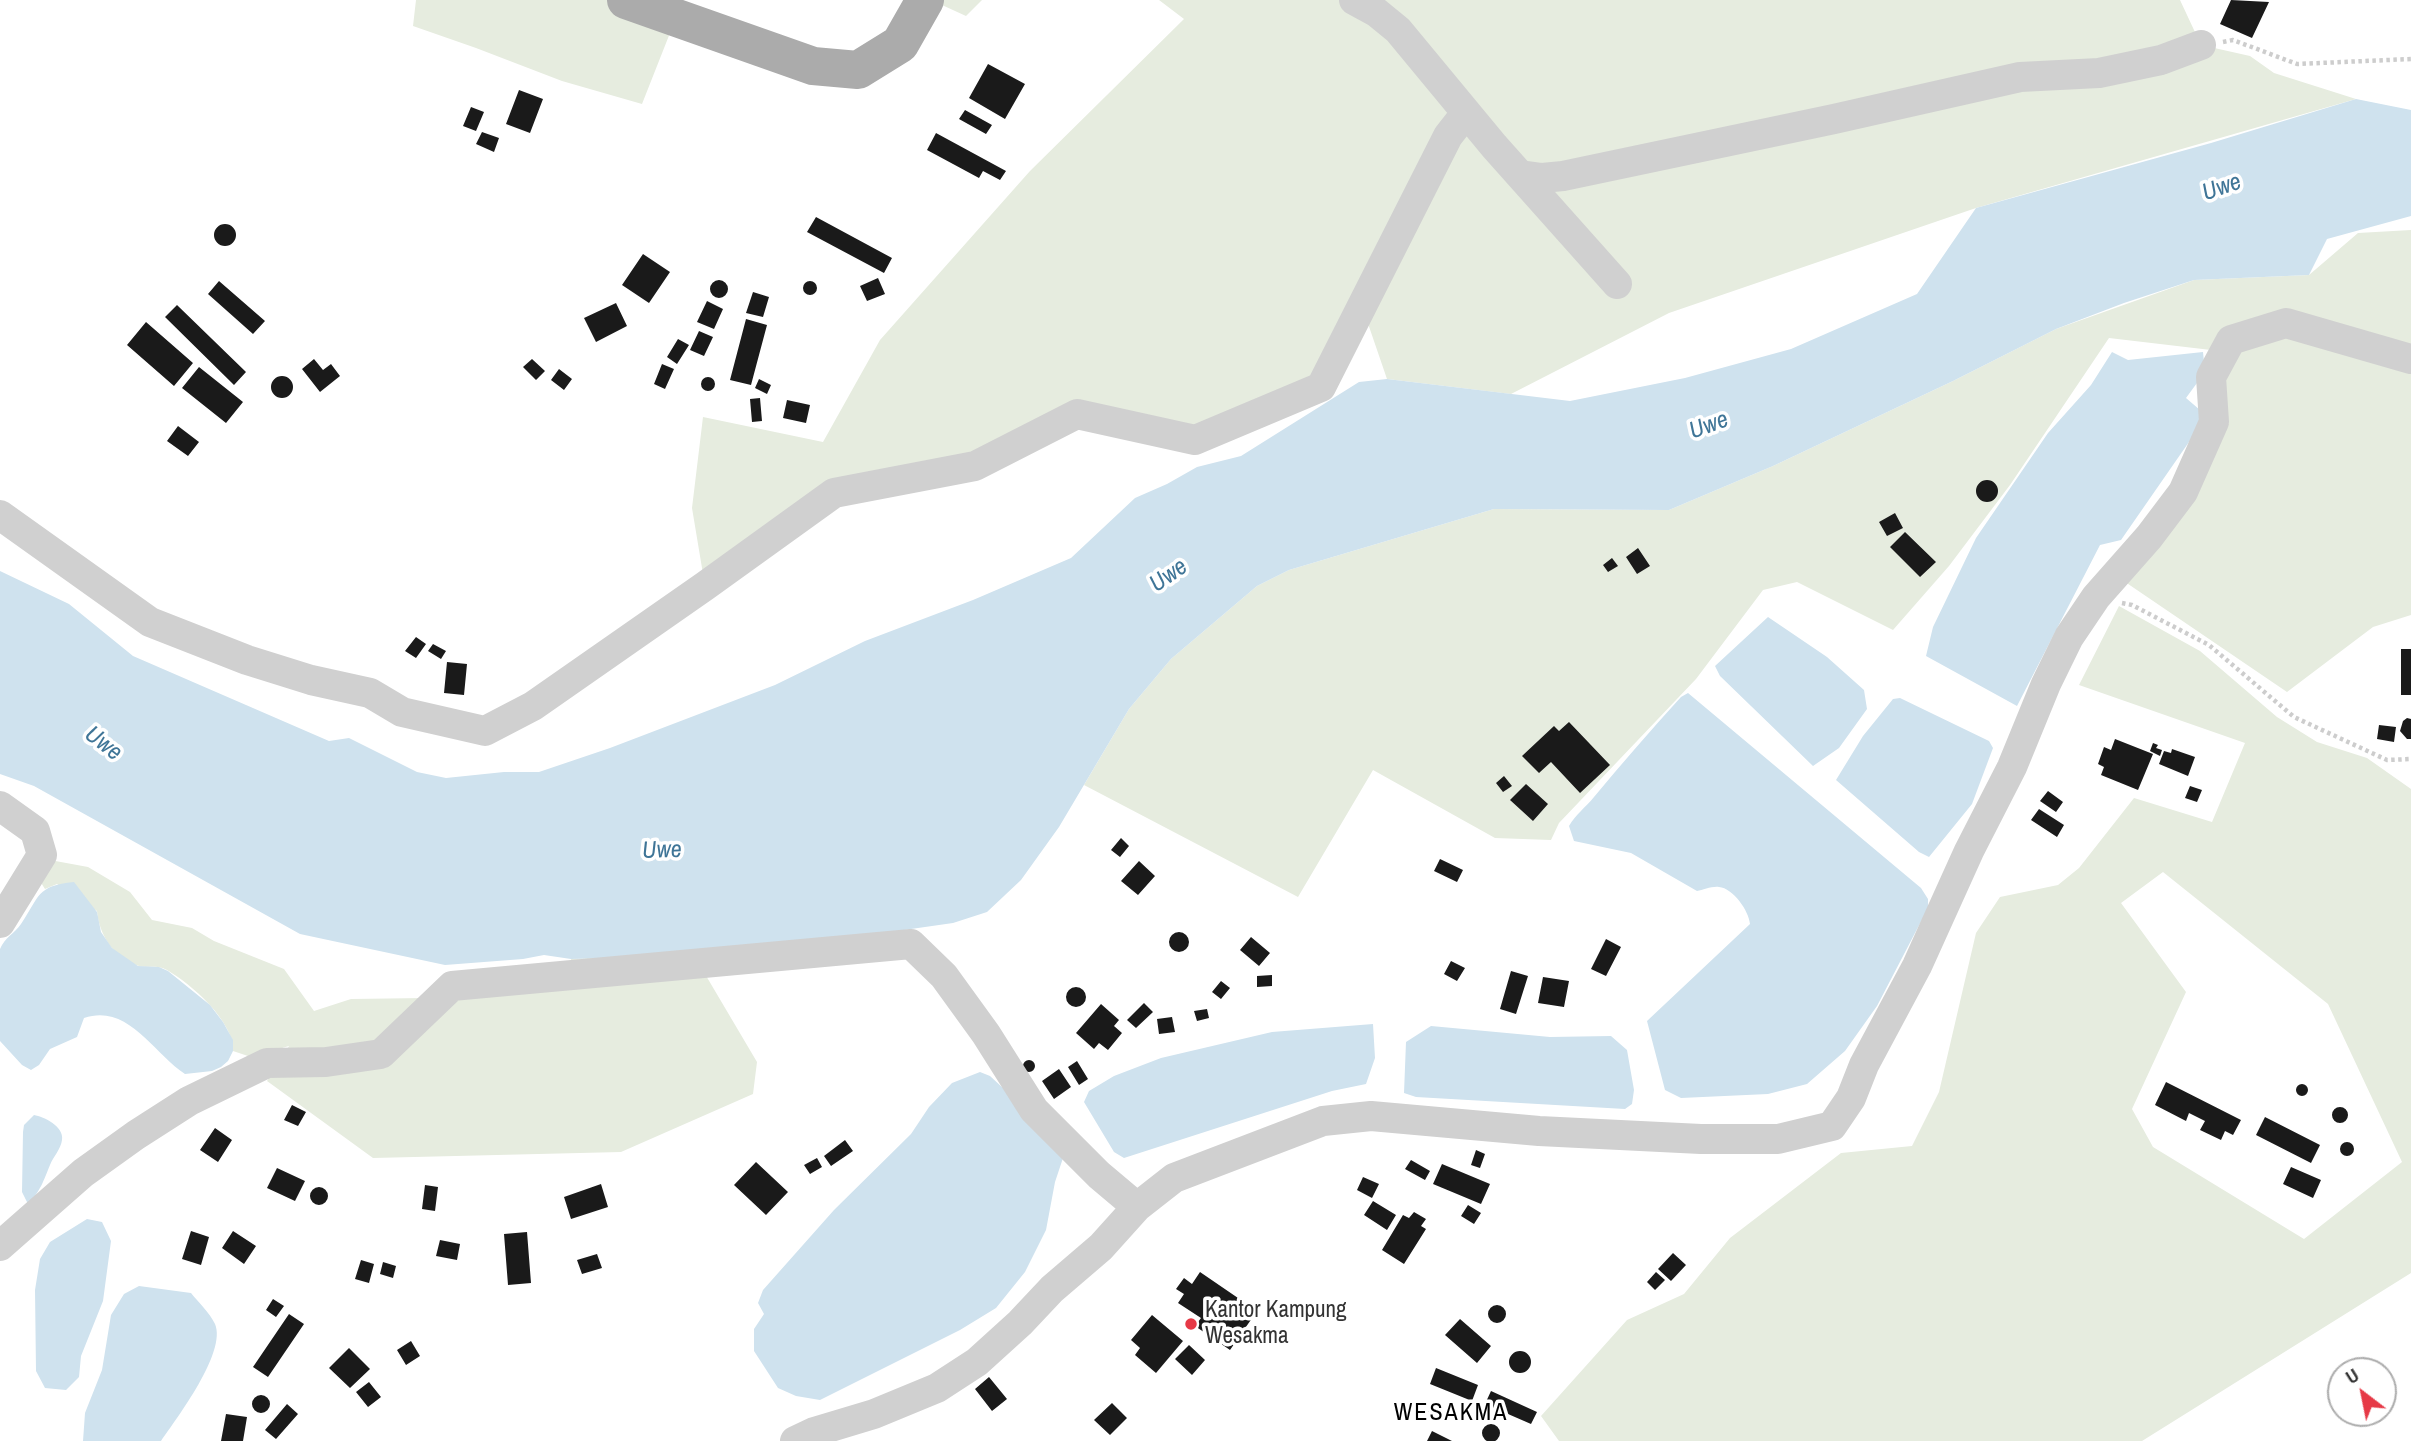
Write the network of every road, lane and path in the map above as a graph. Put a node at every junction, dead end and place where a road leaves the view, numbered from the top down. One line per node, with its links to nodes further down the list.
1 (626, 0): 2 (main road)
2 (925, 0)
3 (1354, 0): 6 (street)
4 (2201, 45): 5 (path); 7 (street)
5 (2411, 59)
6 (1466, 113): 7 (street); 10 (street)
7 (1520, 176): 8 (street)
8 (1617, 284)
9 (2411, 359): 11 (street)
10 (0, 515)
11 (2096, 597): 12 (path); 15 (street)
12 (2411, 759)
13 (0, 806): 14 (street)
14 (0, 923)
15 (1137, 1207): 16 (street); 17 (street)
16 (0, 1246)
17 (795, 1441)

